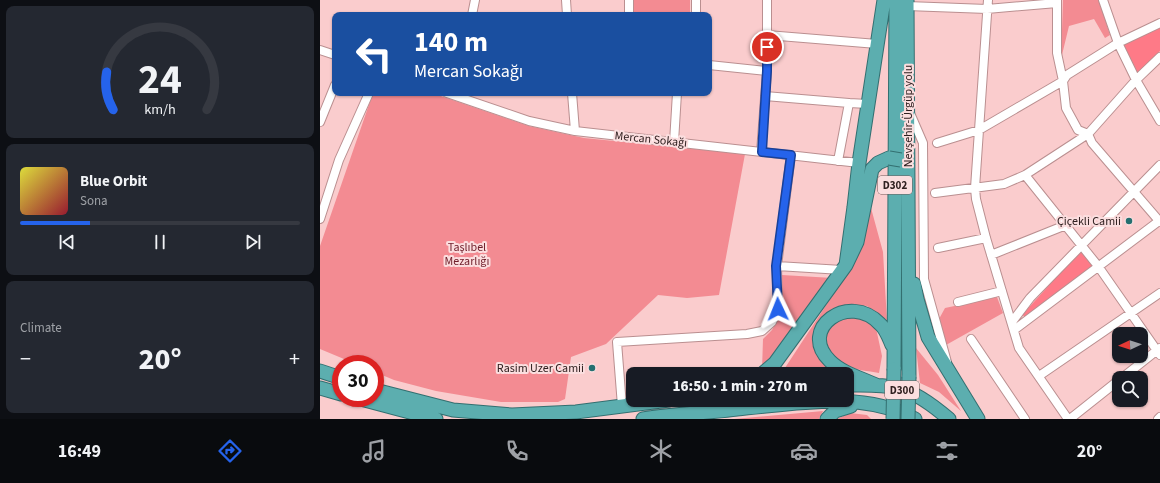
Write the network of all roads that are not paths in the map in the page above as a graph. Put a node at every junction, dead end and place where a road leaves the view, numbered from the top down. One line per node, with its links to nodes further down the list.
1 (475, 0): 12 (street)
2 (566, 0): 13 (street)
3 (629, 0): 14 (street)
4 (696, 0): 15 (street)
5 (767, 0): 17 (street)
6 (884, 0): 19 (highway)
7 (988, 0): 11 (street)
8 (1103, 0): 18 (street)
9 (1057, 1): 11 (street); 26 (street)
10 (904, 2): 11 (street); 35 (highway, Nevşehir-Ürgüp yolu / D302); 71 (highway, Nevşehir-Ürgüp yolu / D302)
11 (987, 9): 38 (street)
12 (473, 12)
13 (567, 12)
14 (629, 12)
15 (696, 12)
16 (1160, 23): 18 (street)
17 (767, 35): 19 (street); 24 (street)
18 (1118, 43): 25 (street); 26 (street)
19 (877, 44): 34 (highway)
20 (320, 50): 21 (street)
21 (332, 55)
22 (1160, 57): 25 (street)
23 (712, 65): 24 (street)
24 (767, 71): 32 (street)
25 (1136, 80): 36 (street); 40 (street)
26 (1063, 81): 38 (street); 40 (street)
27 (332, 92): 37 (street)
28 (368, 96): 53 (street)
29 (461, 96): 39 (street, Mercan Sokağı)
30 (572, 96): 39 (street)
31 (677, 96): 41 (street)
32 (765, 96): 33 (street); 43 (street)
33 (849, 103): 34 (street); 45 (street)
34 (868, 104): 47 (highway)
35 (908, 108): 46 (highway, Nevşehir-Ürgüp yolu / D302); 77 (street)
36 (1160, 121)
37 (320, 122)
38 (979, 130): 42 (street); 50 (street)
39 (575, 131): 41 (street, Mercan Sokağı)
40 (1088, 134): 49 (street); 52 (street)
41 (674, 142): 43 (street, Mercan Sokağı)
42 (937, 144)
43 (762, 152): 44 (street, Mercan Sokağı)
44 (791, 155): 45 (street, Mercan Sokağı); 62 (street)
45 (838, 161): 47 (street, Mercan Sokağı)
46 (899, 162): 60 (highway, Nevşehir-Ürgüp yolu / D302); 64 (highway)
47 (859, 163): 64 (highway)
48 (1160, 165): 52 (street)
49 (1025, 175): 50 (street); 56 (street)
50 (975, 188): 51 (street); 57 (street)
51 (935, 192)
52 (1133, 192): 55 (street); 58 (street)
53 (322, 208): 54 (street)
54 (320, 218)
55 (1159, 221): 63 (street)
56 (1066, 225): 58 (street); 61 (street)
57 (986, 238): 59 (street); 61 (street)
58 (1081, 244): 63 (street); 69 (street)
59 (938, 248)
60 (909, 252): 77 (highway); 80 (highway, Nevşehir-Ürgüp yolu / D302)
61 (991, 255): 65 (street)
62 (776, 266): 64 (street); 89 (street)
63 (1098, 266): 68 (street); 69 (street)
64 (844, 268): 73 (highway)
65 (1002, 291): 67 (street); 69 (street)
66 (1160, 293): 68 (street)
67 (958, 302)
68 (1131, 313): 72 (street); 79 (street)
69 (1013, 326): 79 (street)
70 (971, 339): 101 (street)
71 (893, 349): 74 (highway, Nevşehir-Ürgüp yolu / D302); 82 (highway)
72 (1159, 351): 76 (street)
73 (770, 367)
74 (894, 369): 96 (highway, D300, bridge)
75 (320, 371): 78 (highway)
76 (1132, 371)
77 (950, 374): 100 (highway)
78 (332, 375)
79 (1038, 376): 102 (street)
80 (909, 377): 97 (highway, D300, bridge)
81 (854, 385): 82 (highway, D300)
82 (876, 385): 99 (highway, D300)
83 (1112, 385): 102 (street)
84 (320, 388): 85 (highway)
85 (332, 391)
86 (384, 392): 89 (highway)
87 (861, 403): 93 (highway, D300); 95 (highway); 98 (highway, D300)
88 (626, 405): 89 (highway)
89 (622, 406)
90 (381, 407): 91 (highway)
91 (403, 415): 92 (highway)
92 (436, 419)
93 (645, 419): 94 (highway)
94 (662, 419)
95 (827, 419)
96 (893, 419)
97 (908, 419)
98 (915, 419)
99 (949, 419)
100 (978, 419)
101 (1024, 419)
102 (1069, 419)

